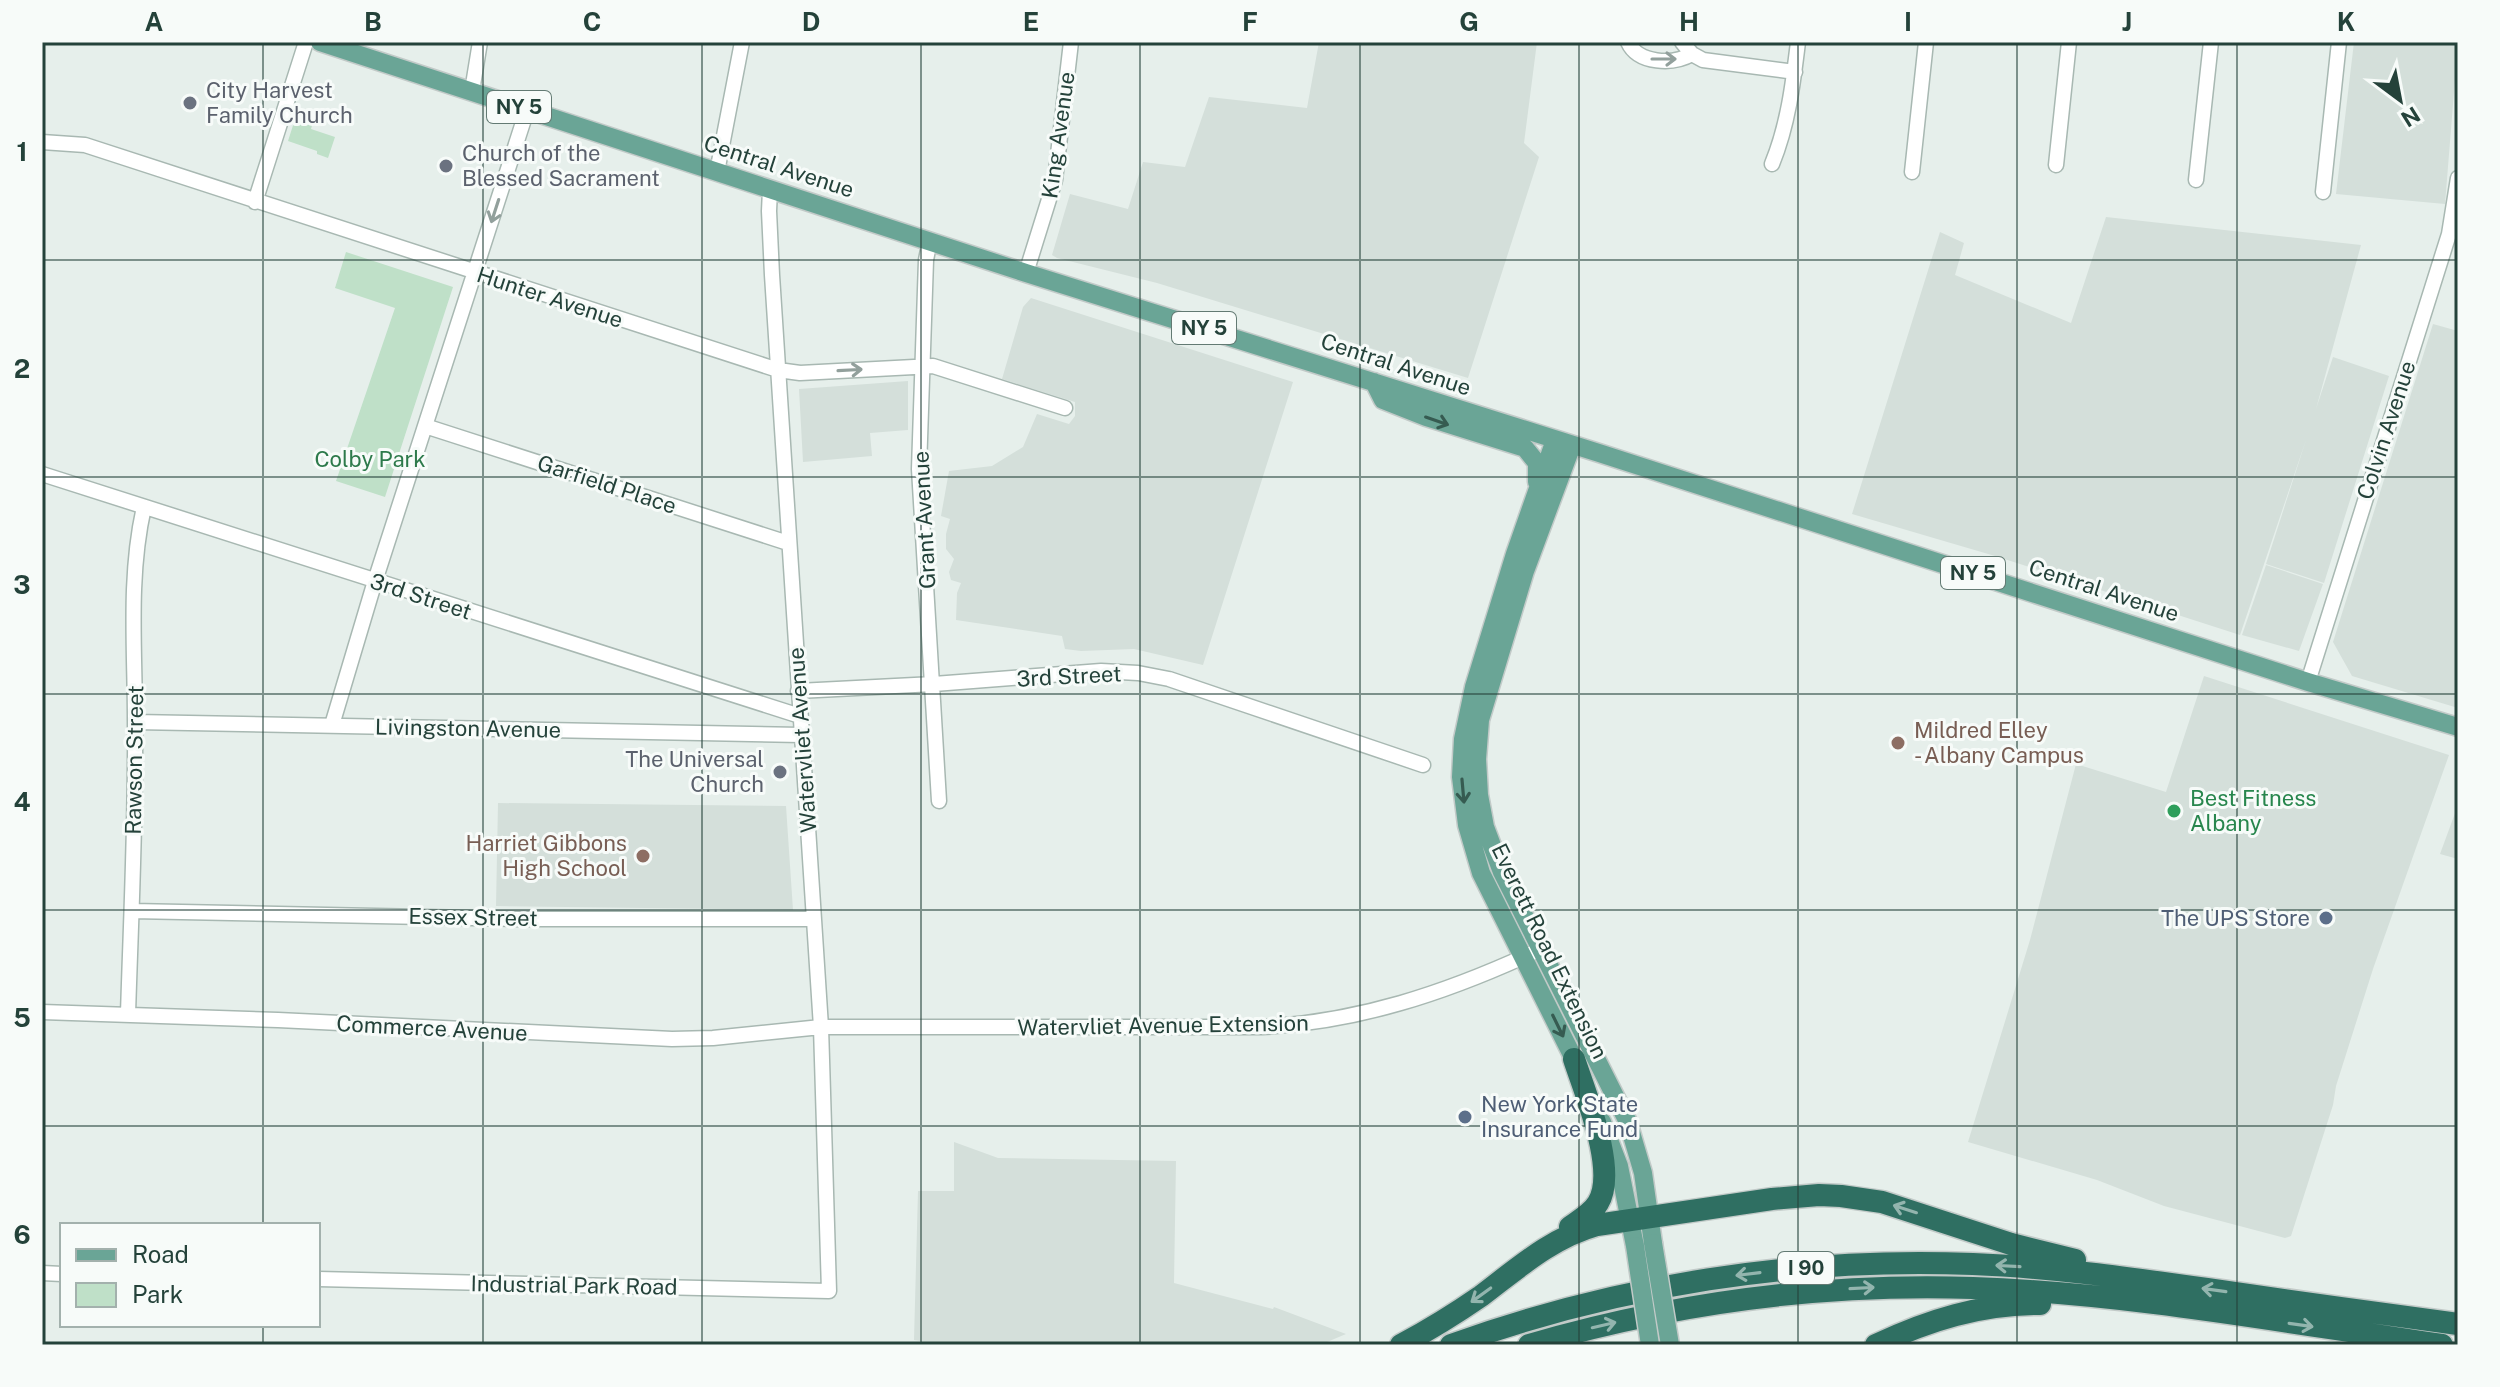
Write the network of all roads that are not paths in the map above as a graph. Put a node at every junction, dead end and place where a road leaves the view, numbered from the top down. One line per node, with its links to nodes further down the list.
1 (306, 42): 25 (street)
2 (320, 42): 14 (main road, Central Avenue / NY 5)
3 (480, 42): 14 (street)
4 (742, 42): 19 (street)
5 (1071, 42): 28 (street, King Avenue)
6 (1628, 42): 12 (street, one-way to 12)
7 (1798, 42): 13 (street)
8 (1926, 42): 20 (street)
9 (2069, 42): 18 (street)
10 (2211, 42): 22 (street)
11 (2339, 42): 24 (street)
12 (1687, 48): 13 (street)
13 (1795, 72): 17 (street)
14 (472, 91): 15 (main road, Central Avenue / NY 5)
15 (527, 110): 19 (main road, Central Avenue / NY 5); 27 (street, one-way to 27)
16 (42, 142): 25 (street, Hunter Avenue)
17 (1772, 164)
18 (2056, 165)
19 (717, 172): 23 (main road, Central Avenue / NY 5)
20 (1912, 172)
21 (2458, 178): 42 (street, Colvin Avenue)
22 (2196, 180)
23 (770, 190): 26 (main road, Central Avenue / NY 5); 30 (street, Watervliet Avenue)
24 (2323, 192)
25 (255, 202): 27 (street, Hunter Avenue)
26 (930, 240): 28 (main road, Central Avenue / NY 5); 29 (street, Grant Avenue)
27 (476, 273): 30 (street, Hunter Avenue); 33 (street)
28 (1026, 273): 31 (main road, Central Avenue / NY 5)
29 (922, 366): 30 (street, Hunter Avenue, one-way to 29); 32 (street, Hunter Avenue); 43 (street, Grant Avenue)
30 (778, 370): 39 (street, Watervliet Avenue)
31 (1374, 382): 34 (main road, Central Avenue / NY 5); 37 (main road, one-way to 37)
32 (1065, 408)
33 (425, 426): 39 (street, Garfield Place); 40 (street)
34 (1564, 442): 35 (main road, Central Avenue / NY 5); 37 (main road, Everett Road Extension); 41 (main road, Everett Road Extension)
35 (1647, 468): 41 (main road); 42 (main road, Central Avenue / NY 5)
36 (42, 474): 38 (street, 3rd Street)
37 (1534, 500): 54 (main road, Everett Road Extension, one-way to 54)
38 (144, 507): 40 (street, 3rd Street); 46 (street, Rawson Street)
39 (788, 543): 44 (street, Watervliet Avenue)
40 (375, 581): 45 (street, 3rd Street); 47 (street)
41 (1516, 600): 54 (main road, Everett Road Extension)
42 (2308, 682): 48 (main road, Central Avenue / NY 5)
43 (934, 684): 44 (street, 3rd Street); 50 (street, 3rd Street); 51 (street, Grant Avenue)
44 (798, 691): 45 (street, Watervliet Avenue)
45 (800, 716): 49 (street, Watervliet Avenue)
46 (135, 722): 47 (street, Livingston Avenue); 52 (street, Rawson Street)
47 (332, 725): 49 (street, Livingston Avenue)
48 (2458, 727)
49 (801, 735): 53 (street, Watervliet Avenue)
50 (1423, 765)
51 (939, 801)
52 (132, 911): 53 (street, Essex Street); 56 (street, Rawson Street)
53 (814, 919): 57 (street, Watervliet Avenue)
54 (1532, 953): 57 (street, Watervliet Avenue Extension); 58 (main road, Everett Road Extension, one-way to 58); 59 (main road, Everett Road Extension)
55 (42, 1012): 56 (street, Commerce Avenue)
56 (128, 1014): 57 (street, Commerce Avenue)
57 (821, 1027): 64 (street, Watervliet Avenue)
58 (1574, 1059): 59 (main road, Everett Road Extension); 61 (highway)
59 (1640, 1218): 60 (main road, Everett Road Extension); 61 (highway); 63 (highway, one-way to 59)
60 (1644, 1244): 70 (main road, Everett Road Extension, bridge); 71 (main road, Everett Road Extension, bridge)
61 (1527, 1260): 67 (highway, one-way to 67)
62 (320, 1279): 64 (street, Industrial Park Road)
63 (2169, 1284): 66 (highway, I 90, one-way to 63); 68 (highway, I 90, one-way to 68)
64 (829, 1291)
65 (2246, 1317): 69 (highway, I 90, one-way to 65); 72 (highway); 73 (highway, I 90, one-way to 73)
66 (2458, 1324)
67 (1401, 1345)
68 (1451, 1345)
69 (1529, 1345)
70 (1650, 1345)
71 (1670, 1345)
72 (1876, 1345)
73 (2442, 1345)

